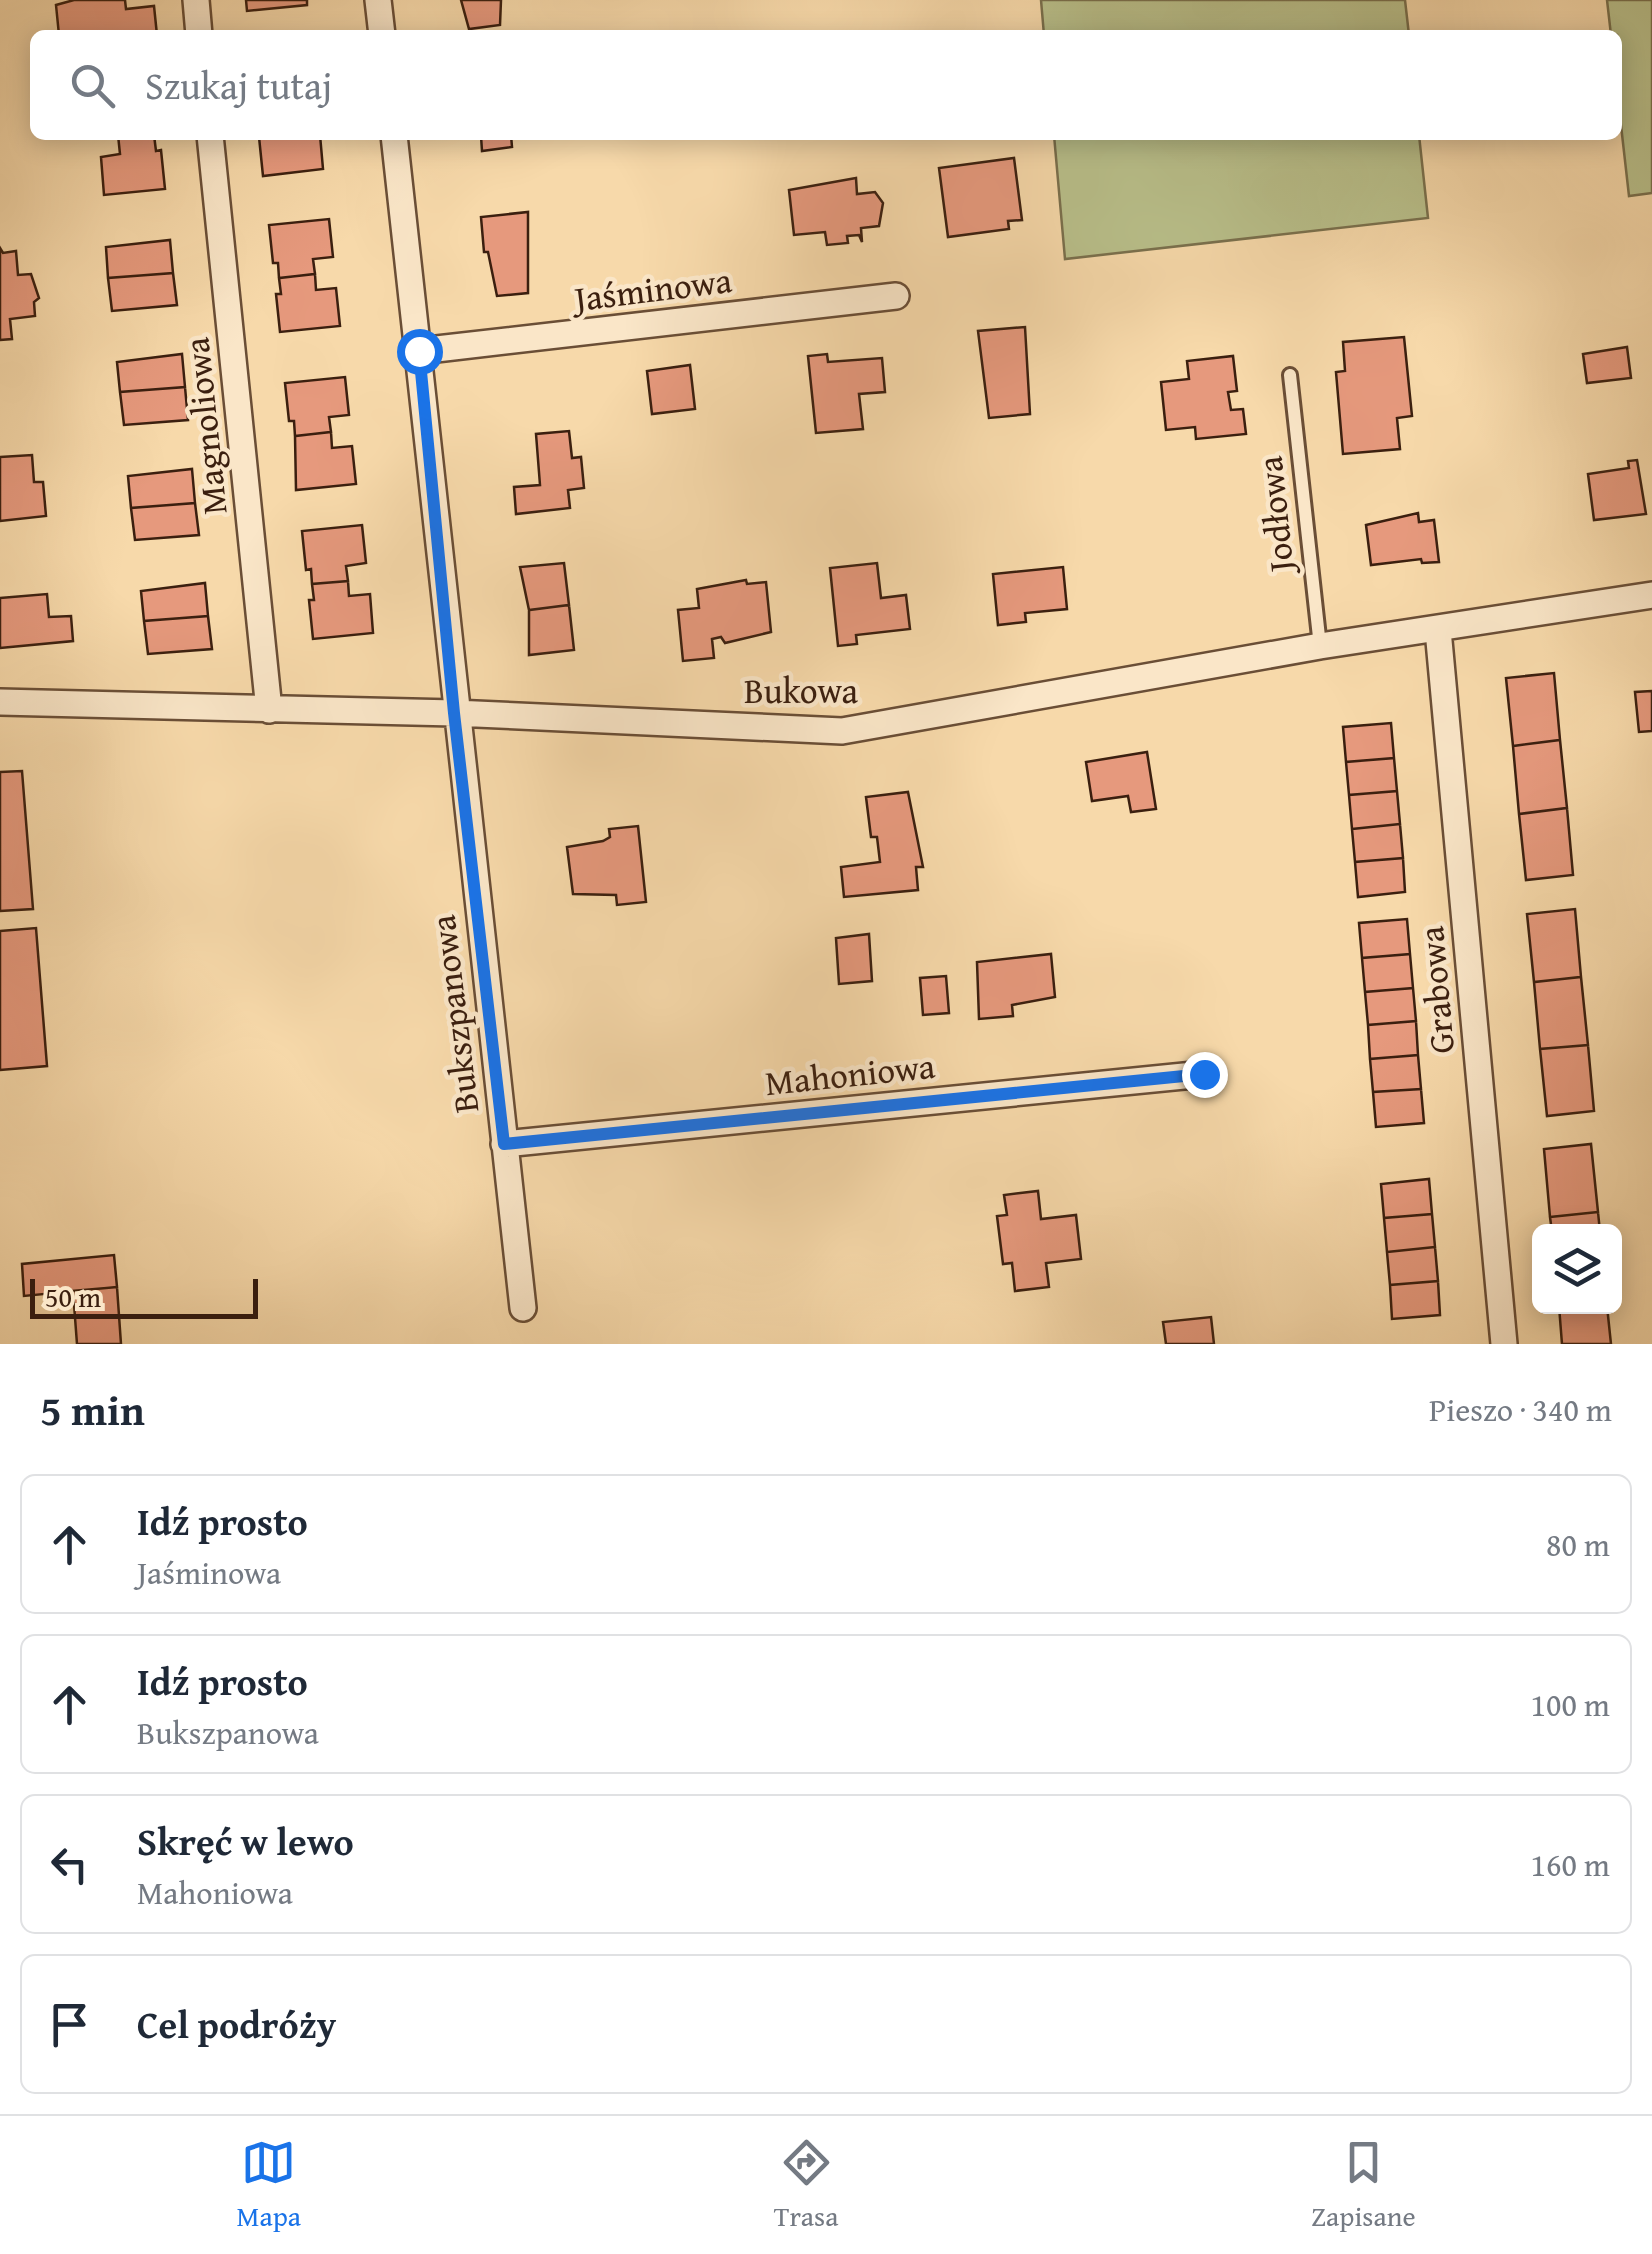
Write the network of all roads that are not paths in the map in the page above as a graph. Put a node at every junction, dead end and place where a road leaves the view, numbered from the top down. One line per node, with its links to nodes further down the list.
1 (196, 0): 3 (street)
2 (378, 0): 4 (street)
3 (199, 30)
4 (381, 30)
5 (211, 140): 14 (street, Magnoliowa)
6 (395, 140): 8 (street)
7 (896, 296): 8 (street, Jaśminowa)
8 (419, 351): 15 (street)
9 (1290, 375): 12 (lane, Jodłowa)
10 (1652, 594): 11 (street, Bukowa)
11 (1438, 630): 12 (street, Bukowa); 19 (street, Grabowa)
12 (1320, 646): 15 (street, Bukowa)
13 (0, 702): 14 (street, Bukowa)
14 (269, 710): 15 (street, Bukowa)
15 (454, 713): 17 (street, Bukszpanowa)
16 (1204, 1074): 17 (street, Mahoniowa)
17 (504, 1144): 18 (street, Bukszpanowa)
18 (523, 1308)
19 (1504, 1344)

